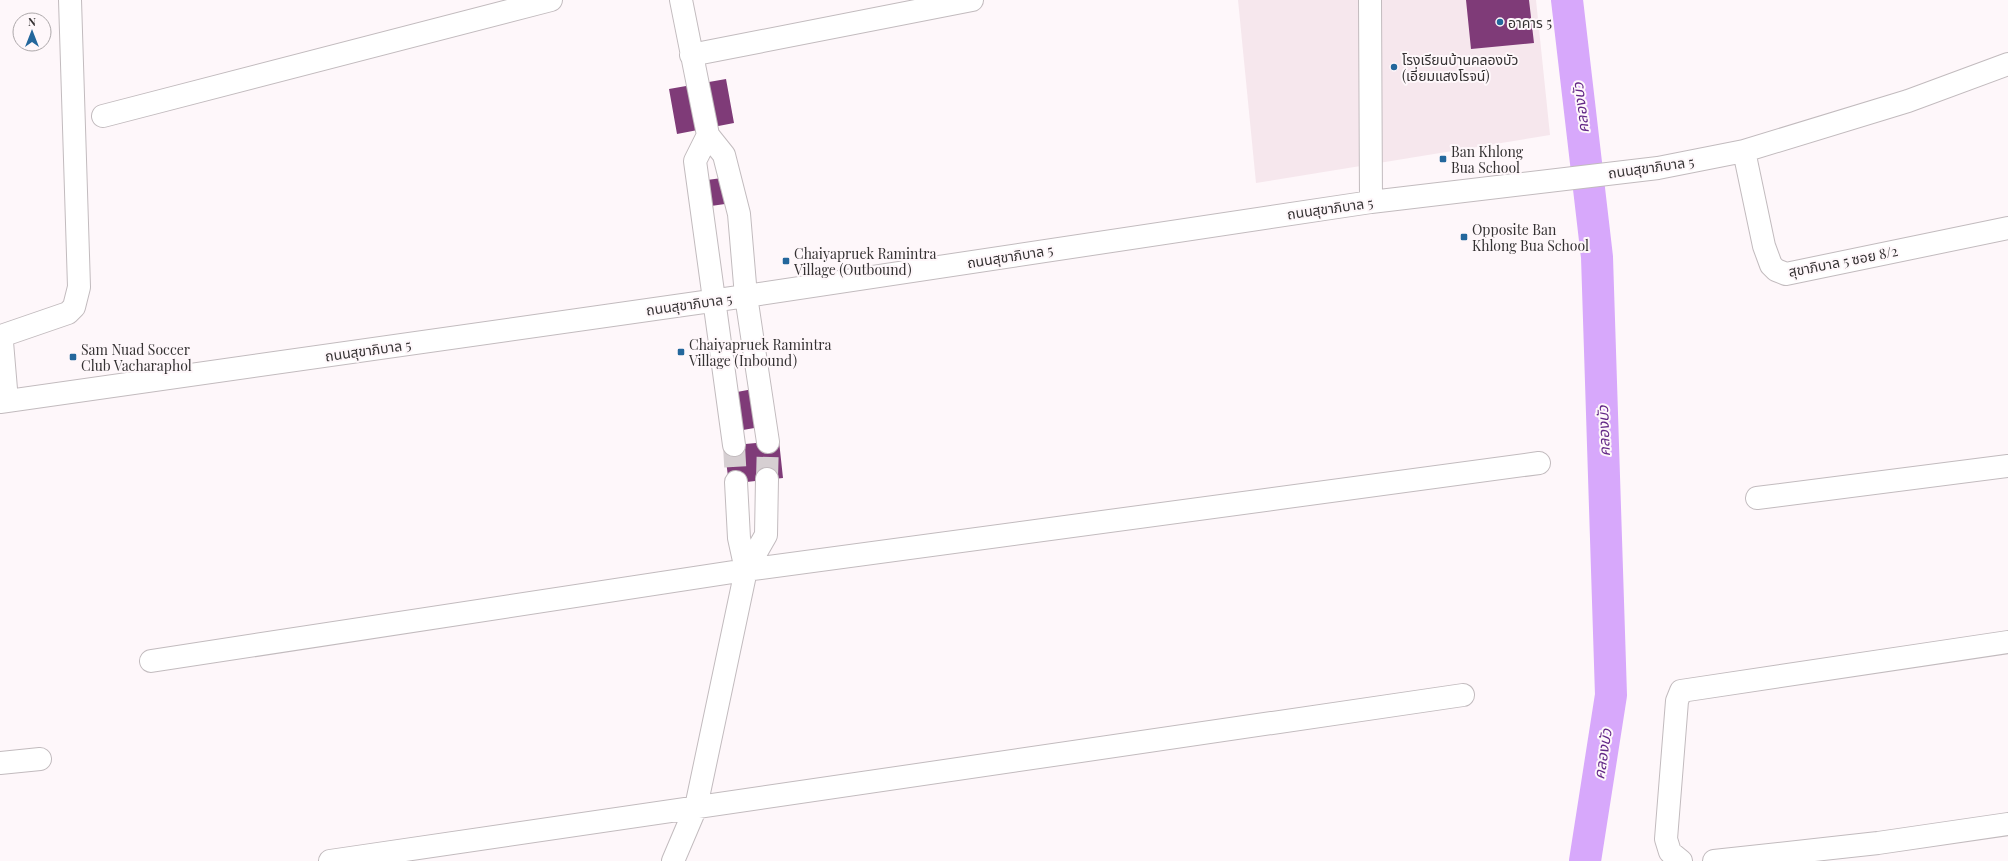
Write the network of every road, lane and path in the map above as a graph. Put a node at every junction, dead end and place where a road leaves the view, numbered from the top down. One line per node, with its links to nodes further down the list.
1 (70, 0): 15 (street)
2 (549, 0): 8 (street)
3 (681, 0): 6 (street)
4 (972, 0): 6 (street)
5 (1370, 0): 11 (street)
6 (691, 55): 9 (street)
7 (2008, 64): 10 (street, ถนนสุขาภิบาล 5)
8 (103, 116)
9 (708, 135): 13 (street); 14 (street)
10 (1744, 151): 11 (street, ถนนสุขาภิบาล 5); 12 (street, สุขาภิบาล 5 ซอย 8/2)
11 (1371, 202): 13 (street, ถนนสุขาภิบาล 5)
12 (2008, 228)
13 (746, 296): 14 (street, ถนนสุขาภิบาล 5); 16 (street)
14 (714, 301): 15 (street, ถนนสุขาภิบาล 5); 17 (street)
15 (3, 402)
16 (768, 442)
17 (734, 446)
18 (1539, 463): 23 (street)
19 (2008, 466): 22 (street)
20 (767, 479): 23 (street)
21 (736, 482): 23 (street)
22 (1757, 498)
23 (746, 570): 25 (street); 29 (street)
24 (2008, 642): 33 (street)
25 (151, 661)
26 (1463, 695): 29 (street)
27 (40, 759): 28 (street)
28 (0, 763)
29 (696, 807): 31 (street); 32 (street)
30 (2008, 824): 34 (street)
31 (330, 861)
32 (673, 861)
33 (1681, 861)
34 (1714, 861)

